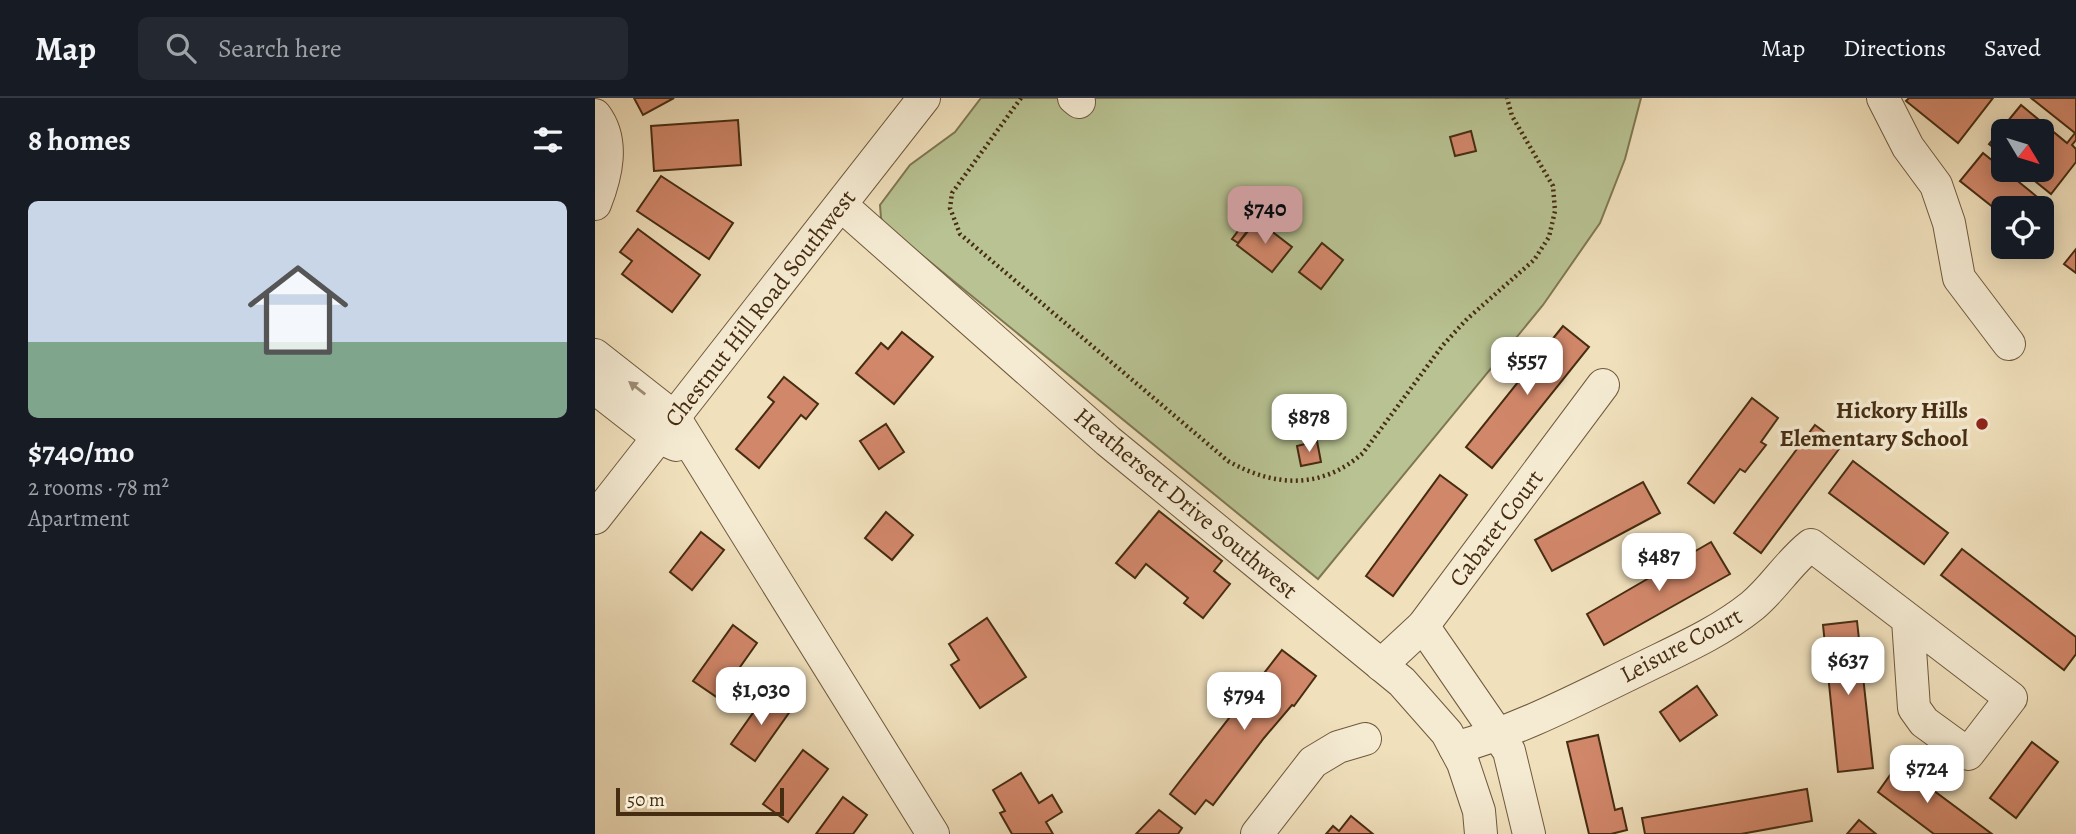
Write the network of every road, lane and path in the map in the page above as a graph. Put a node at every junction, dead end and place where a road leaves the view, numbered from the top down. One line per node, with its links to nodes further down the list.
1 (925, 98): 7 (street, Chestnut Hill Road Southwest)
2 (1021, 98): 3 (path)
3 (1507, 98)
4 (1882, 98): 8 (street)
5 (595, 115): 6 (street)
6 (595, 204)
7 (841, 205): 11 (street, Chestnut Hill Road Southwest); 15 (street, Heathersett Drive Southwest)
8 (2009, 344)
9 (599, 374): 11 (street)
10 (1603, 385): 14 (street, Cabaret Court)
11 (666, 427): 12 (street, Chestnut Hill Road Southwest); 19 (street)
12 (595, 518)
13 (1908, 620): 13 (street, Leisure Court); 16 (street, Leisure Court)
14 (1423, 626): 15 (street, Cabaret Court); 16 (street)
15 (1381, 665): 18 (street, Heathersett Drive Southwest)
16 (1498, 736): 18 (street, Leisure Court); 22 (street)
17 (1365, 739): 20 (street)
18 (1455, 748): 21 (street, Heathersett Drive Southwest)
19 (933, 834)
20 (1257, 834)
21 (1481, 834)
22 (1529, 834)

